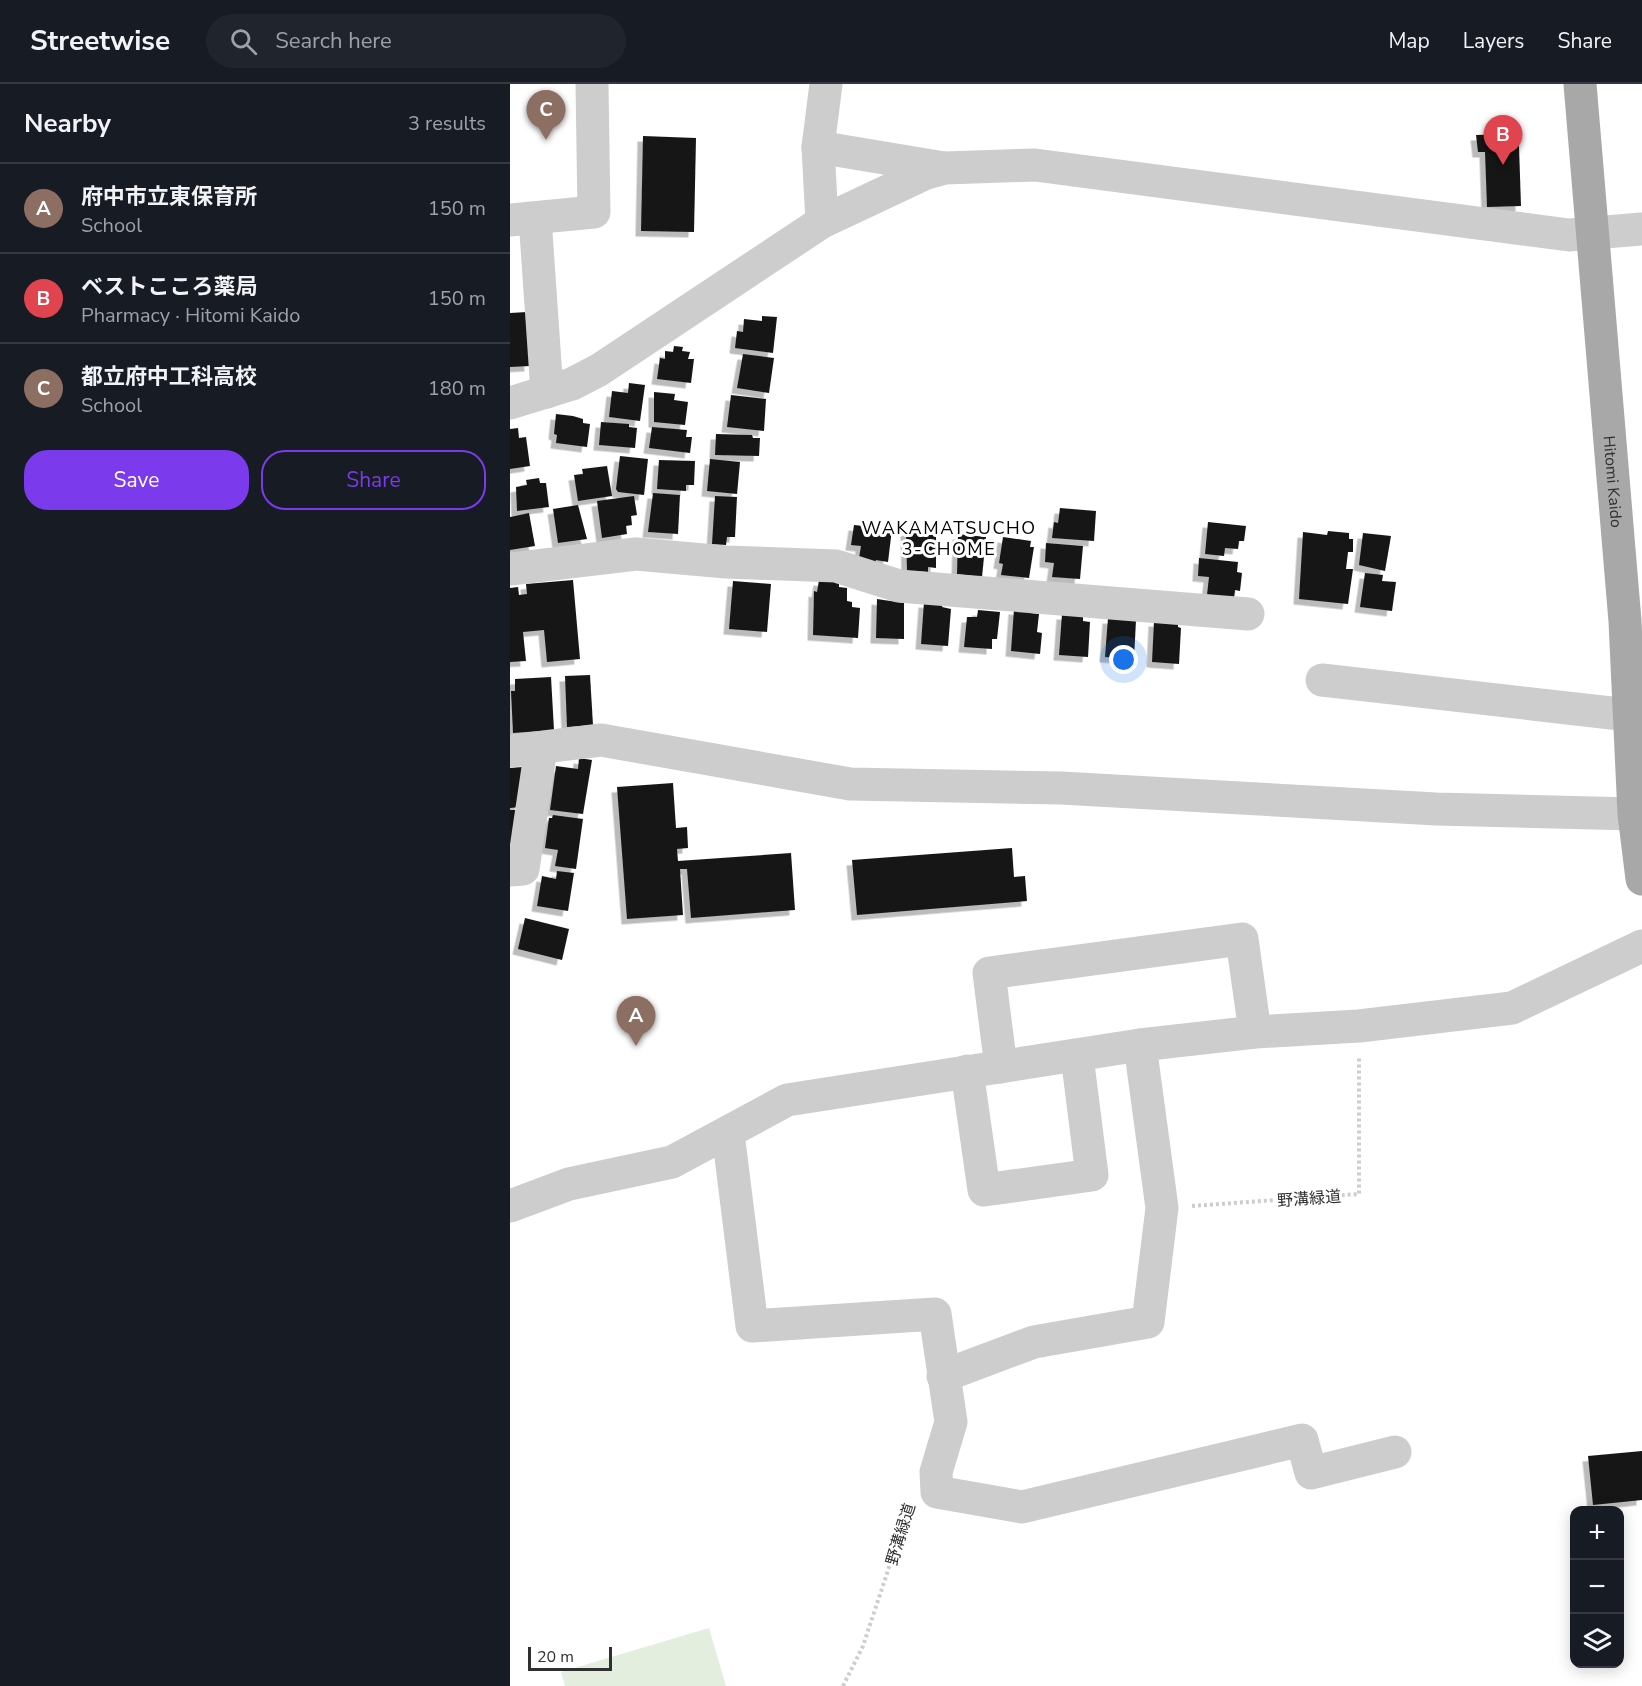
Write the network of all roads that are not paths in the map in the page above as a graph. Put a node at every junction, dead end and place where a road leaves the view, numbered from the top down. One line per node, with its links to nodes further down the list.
1 (592, 84): 6 (street)
2 (826, 84): 4 (street)
3 (1580, 84): 9 (main road, Hitomi Kaido)
4 (818, 147): 5 (street); 7 (street)
5 (945, 168): 7 (street); 9 (street)
6 (523, 219): 10 (street)
7 (822, 222): 10 (street)
8 (1642, 229): 9 (street)
9 (1592, 234): 14 (main road, Hitomi Kaido)
10 (547, 393): 11 (street)
11 (510, 404)
12 (510, 569): 13 (street)
13 (1248, 614)
14 (1634, 621): 16 (main road, Hitomi Kaido)
15 (1322, 680): 16 (street)
16 (1629, 715): 18 (main road, Hitomi Kaido)
17 (525, 749): 18 (street); 19 (street)
18 (1634, 814): 20 (main road, Hitomi Kaido)
19 (510, 870)
20 (1642, 879)
21 (1642, 946): 22 (street)
22 (1255, 1032): 23 (street); 25 (street)
23 (1140, 1045): 24 (street); 29 (street)
24 (1077, 1056): 25 (street); 26 (street)
25 (1001, 1067): 26 (street)
26 (968, 1071): 27 (street)
27 (728, 1133): 28 (street); 29 (street)
28 (510, 1206)
29 (944, 1376): 30 (street)
30 (1395, 1452)

